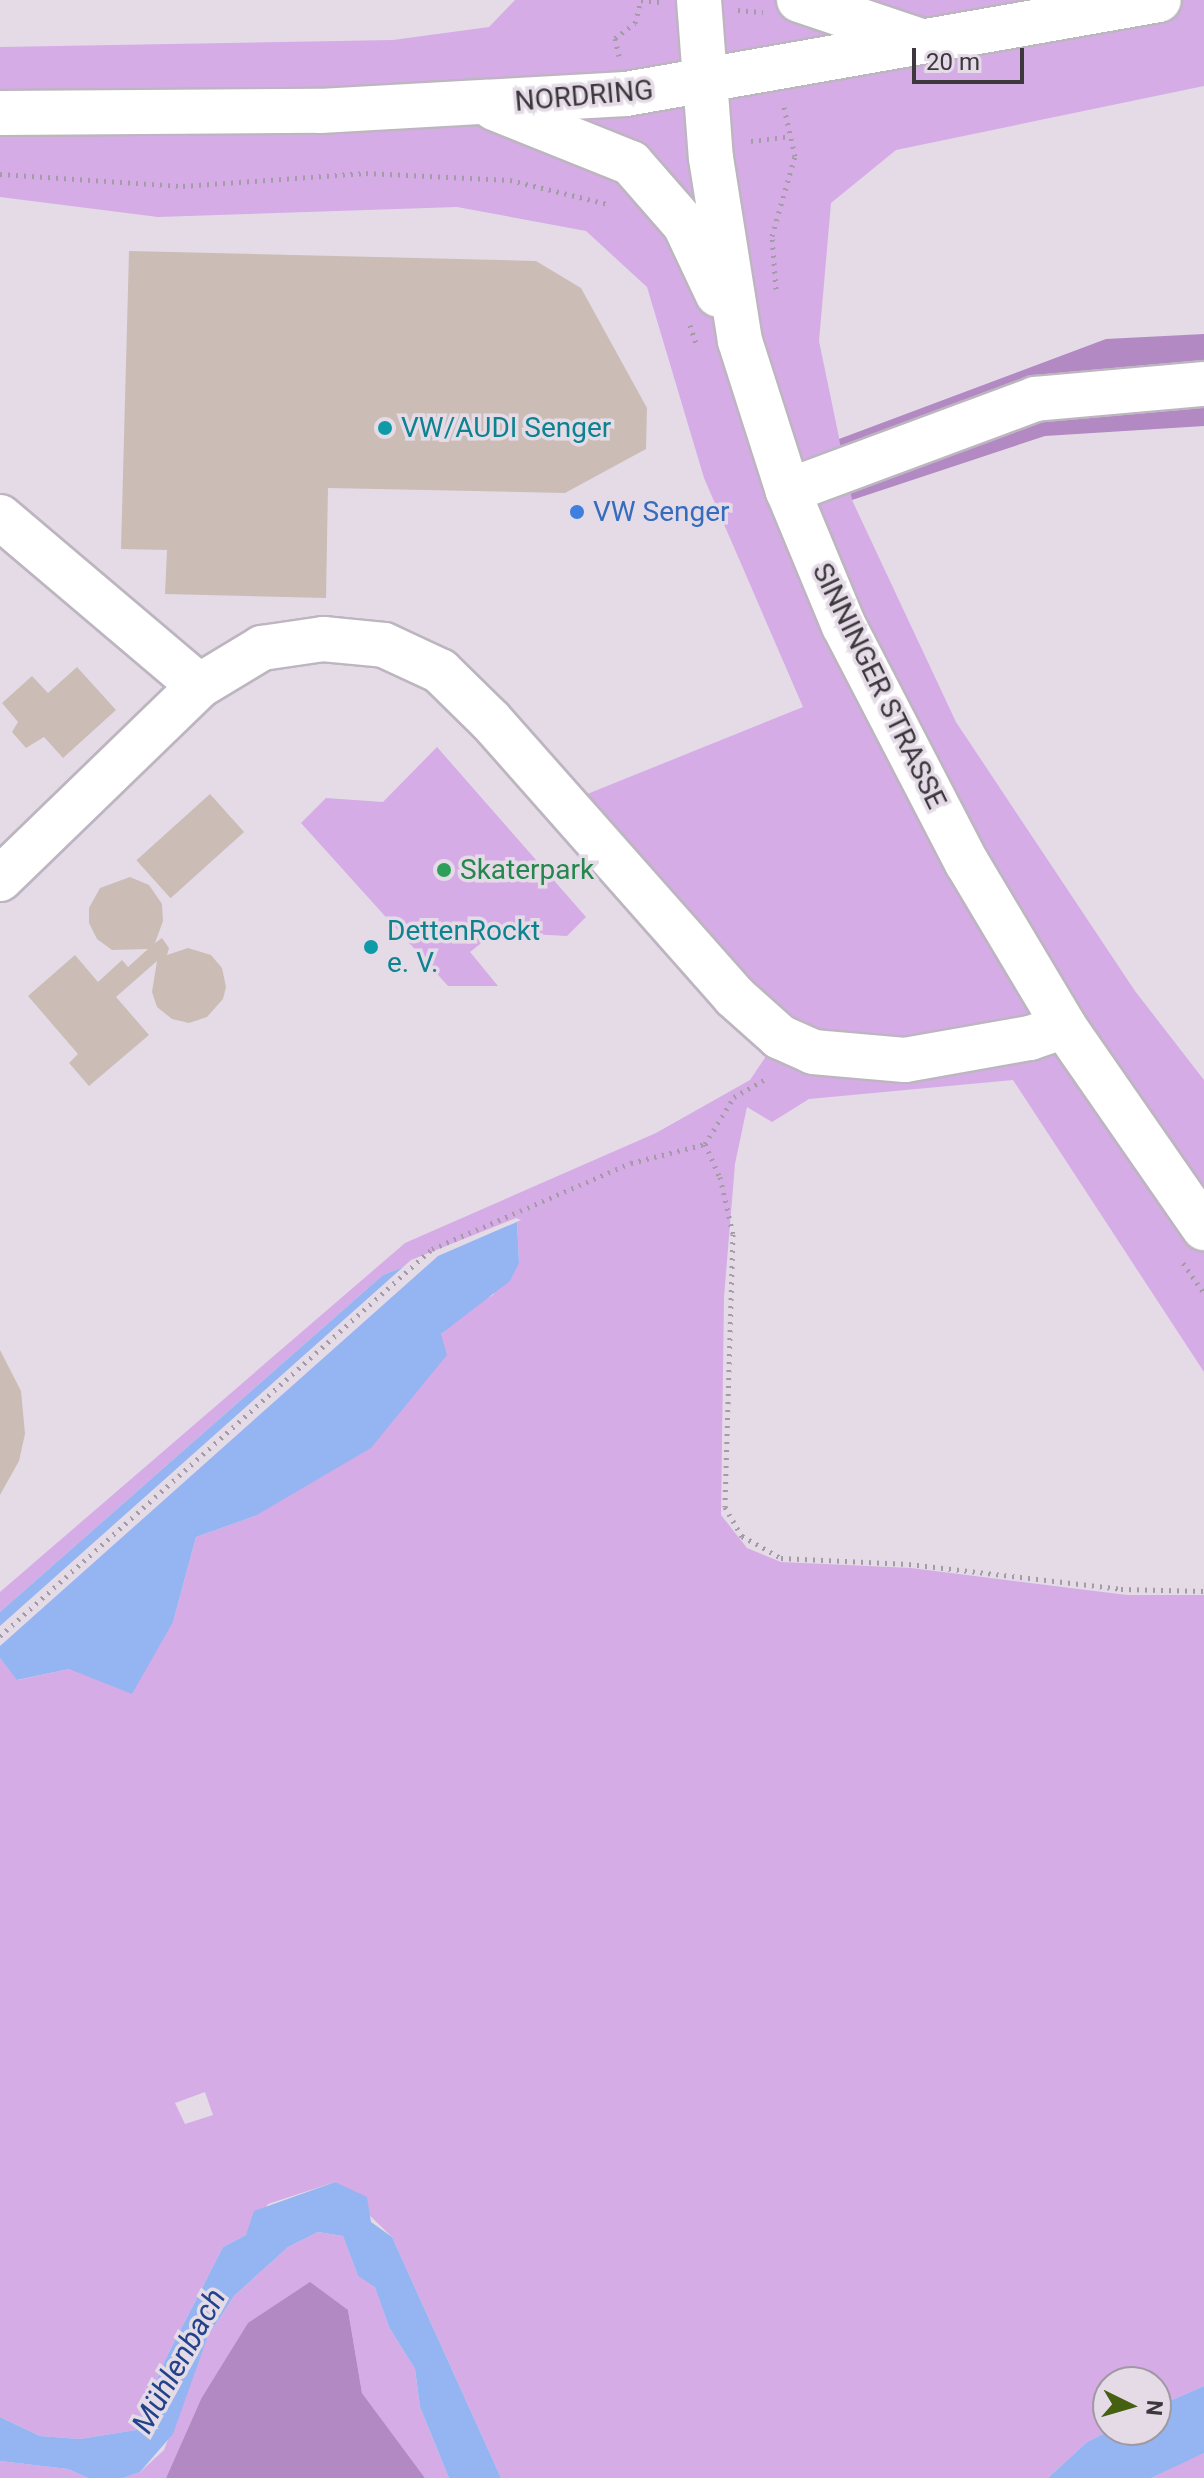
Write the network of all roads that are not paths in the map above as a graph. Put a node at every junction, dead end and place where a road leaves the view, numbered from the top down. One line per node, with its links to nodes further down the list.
1 (699, 0): 5 (main road, SINNINGER STRASSE)
2 (799, 0): 4 (main road)
3 (1159, 0): 4 (main road, NORDRING)
4 (918, 40): 5 (main road, NORDRING)
5 (709, 82): 6 (main road, NORDRING); 8 (main road, SINNINGER STRASSE)
6 (486, 105): 7 (main road, NORDRING); 8 (main road)
7 (0, 113)
8 (740, 341): 10 (main road, SINNINGER STRASSE)
9 (1204, 384): 10 (main road)
10 (788, 491): 14 (main road, SINNINGER STRASSE)
11 (0, 517): 12 (main road)
12 (199, 686): 13 (main road); 14 (main road)
13 (0, 879)
14 (1064, 1026): 15 (main road, SINNINGER STRASSE)
15 (1204, 1228)

